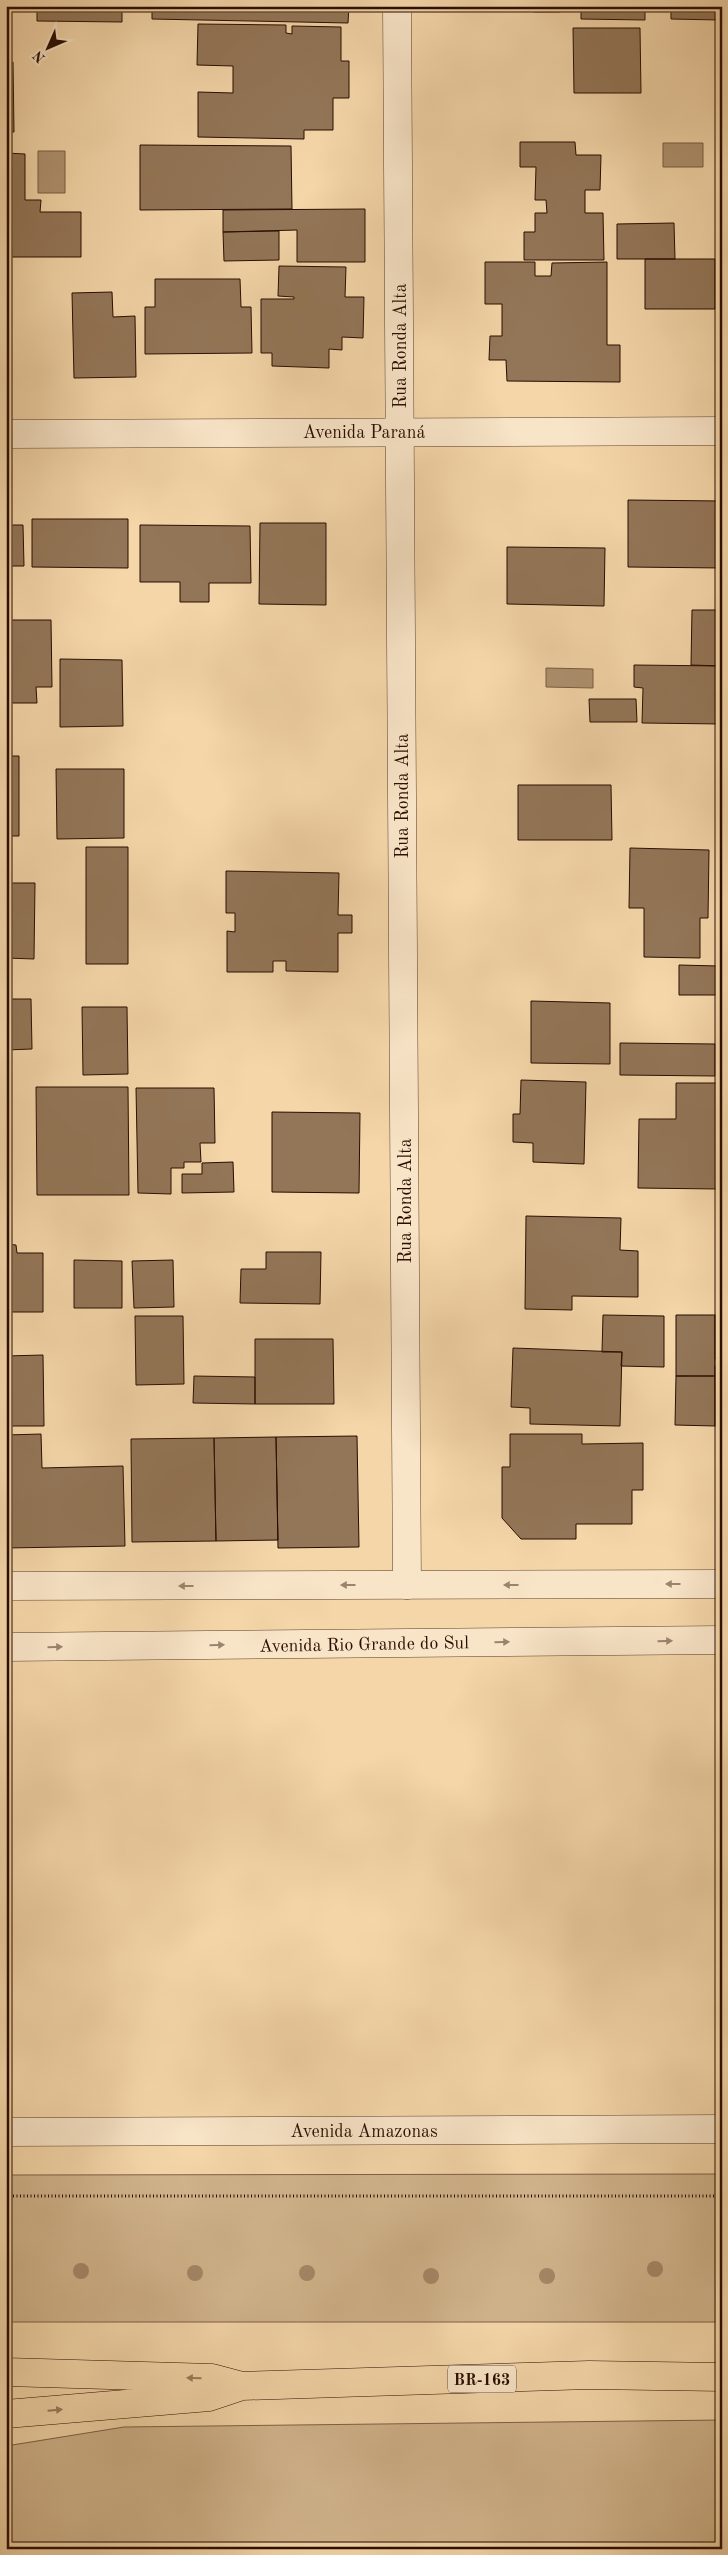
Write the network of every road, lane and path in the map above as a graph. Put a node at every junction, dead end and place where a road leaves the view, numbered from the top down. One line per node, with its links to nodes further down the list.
1 (397, 6): 3 (street, Rua Ronda Alta)
2 (722, 431): 3 (street, Avenida Paraná)
3 (400, 432): 4 (street, Avenida Paraná); 6 (street, Rua Ronda Alta)
4 (6, 434)
5 (722, 1584): 6 (street, one-way to 6)
6 (407, 1585): 7 (street, one-way to 7)
7 (6, 1586)
8 (722, 1640): 9 (street, Avenida Rio Grande do Sul, one-way to 8)
9 (6, 1647)
10 (722, 2129): 11 (street, Avenida Amazonas)
11 (6, 2132)
12 (6, 2196): 13 (path)
13 (722, 2196)
14 (6, 2372): 16 (highway, BR-163, one-way to 14)
15 (722, 2377): 16 (highway, BR-163)
16 (242, 2386): 17 (highway, BR-163, one-way to 16)
17 (6, 2414)

